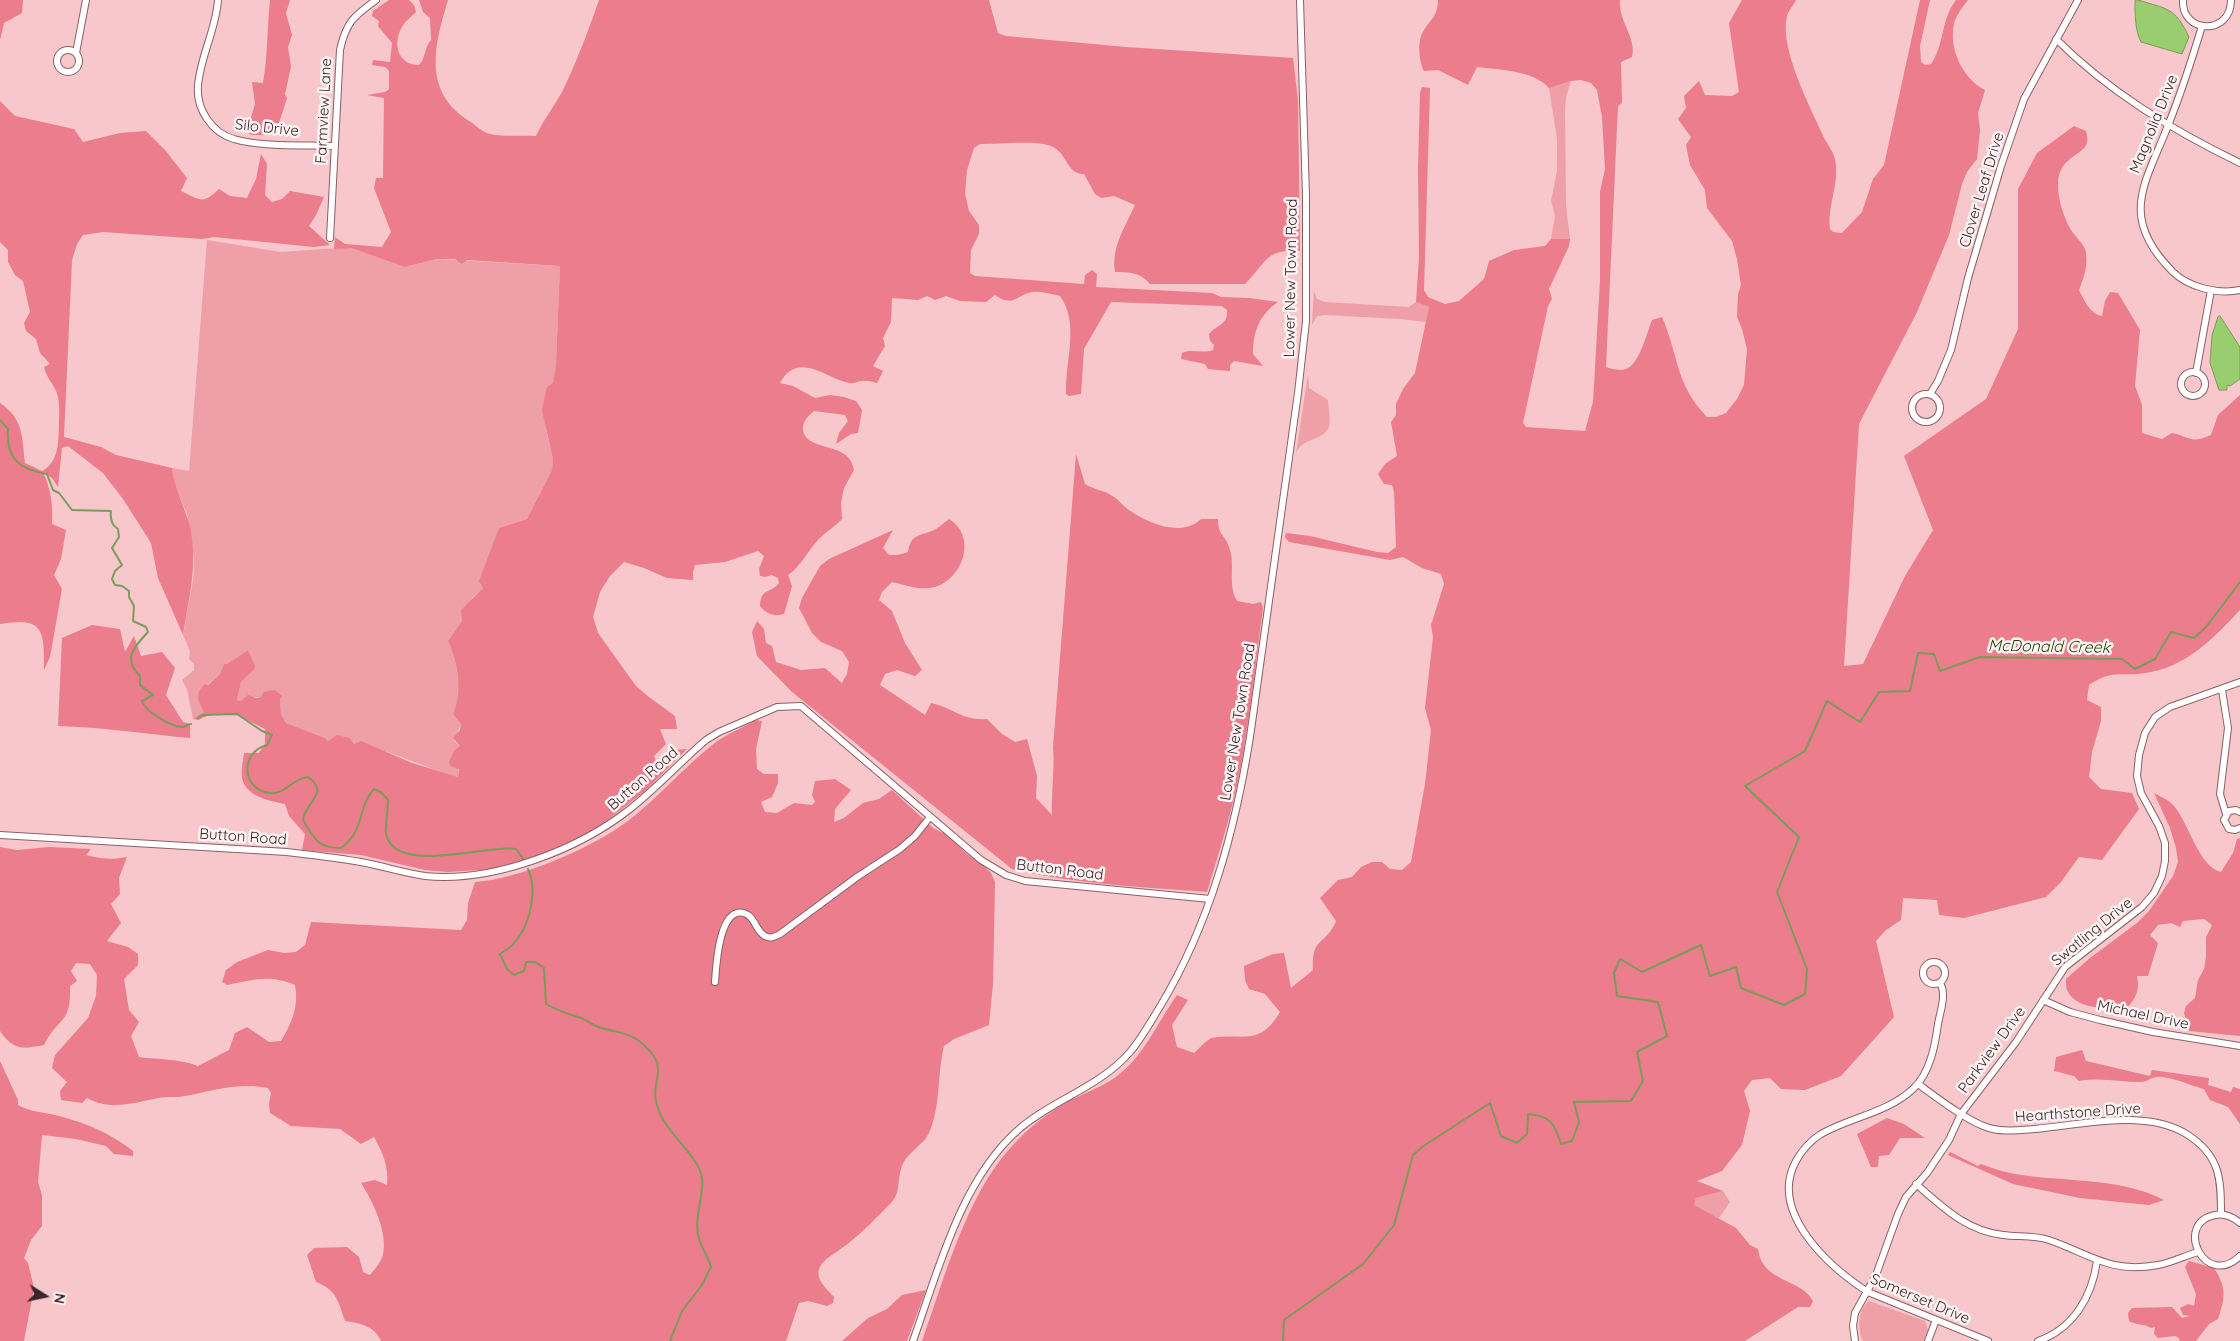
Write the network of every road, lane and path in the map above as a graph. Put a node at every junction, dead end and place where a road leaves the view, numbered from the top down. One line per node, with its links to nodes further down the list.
1 (86, 0): 10 (street)
2 (218, 0): 12 (street, Silo Drive)
3 (376, 0): 12 (street, Farmview Lane)
4 (1300, 0): 26 (street, Lower New Town Road)
5 (2078, 0): 9 (street, Clover Leaf Drive)
6 (2183, 0): 8 (street)
7 (2230, 0): 8 (street)
8 (2202, 26): 11 (street, Magnolia Drive)
9 (2056, 39): 11 (street); 18 (street, Clover Leaf Drive)
10 (76, 53)
11 (2168, 126): 13 (street); 15 (street, Magnolia Drive)
12 (334, 146): 14 (street, Farmview Lane)
13 (2240, 163)
14 (330, 238)
15 (2211, 290): 16 (street, Magnolia Drive); 17 (street)
16 (2240, 290)
17 (2196, 373)
18 (1930, 394): 18 (street, Clover Leaf Drive)
19 (2240, 682): 20 (street, Swatling Drive)
20 (2222, 690): 22 (street); 29 (street, Swatling Drive)
21 (2240, 812): 22 (street)
22 (2226, 814): 24 (street)
23 (930, 817): 25 (street, Button Road); 26 (street, Button Road); 27 (street)
24 (2240, 828)
25 (0, 835)
26 (1210, 899): 41 (street, Lower New Town Road)
27 (715, 982)
28 (1940, 983): 31 (street, Somerset Drive)
29 (2043, 1000): 30 (street, Michael Drive); 32 (street, Parkview Drive)
30 (2240, 1046)
31 (1918, 1084): 32 (street, Hearthstone Drive); 39 (street, Somerset Drive)
32 (1961, 1114): 33 (street, Parkview Drive); 34 (street, Hearthstone Drive)
33 (1916, 1184): 38 (street); 39 (street, Parkview Drive)
34 (2221, 1214): 35 (street); 36 (street)
35 (2240, 1223)
36 (2198, 1252): 37 (street); 38 (street)
37 (2239, 1258)
38 (2097, 1261): 45 (street)
39 (1868, 1292): 40 (street, Somerset Drive); 42 (street, Parkview Drive)
40 (1936, 1320): 43 (street); 44 (street, Somerset Drive)
41 (913, 1341)
42 (1855, 1341)
43 (1928, 1341)
44 (1988, 1341)
45 (2038, 1341)

